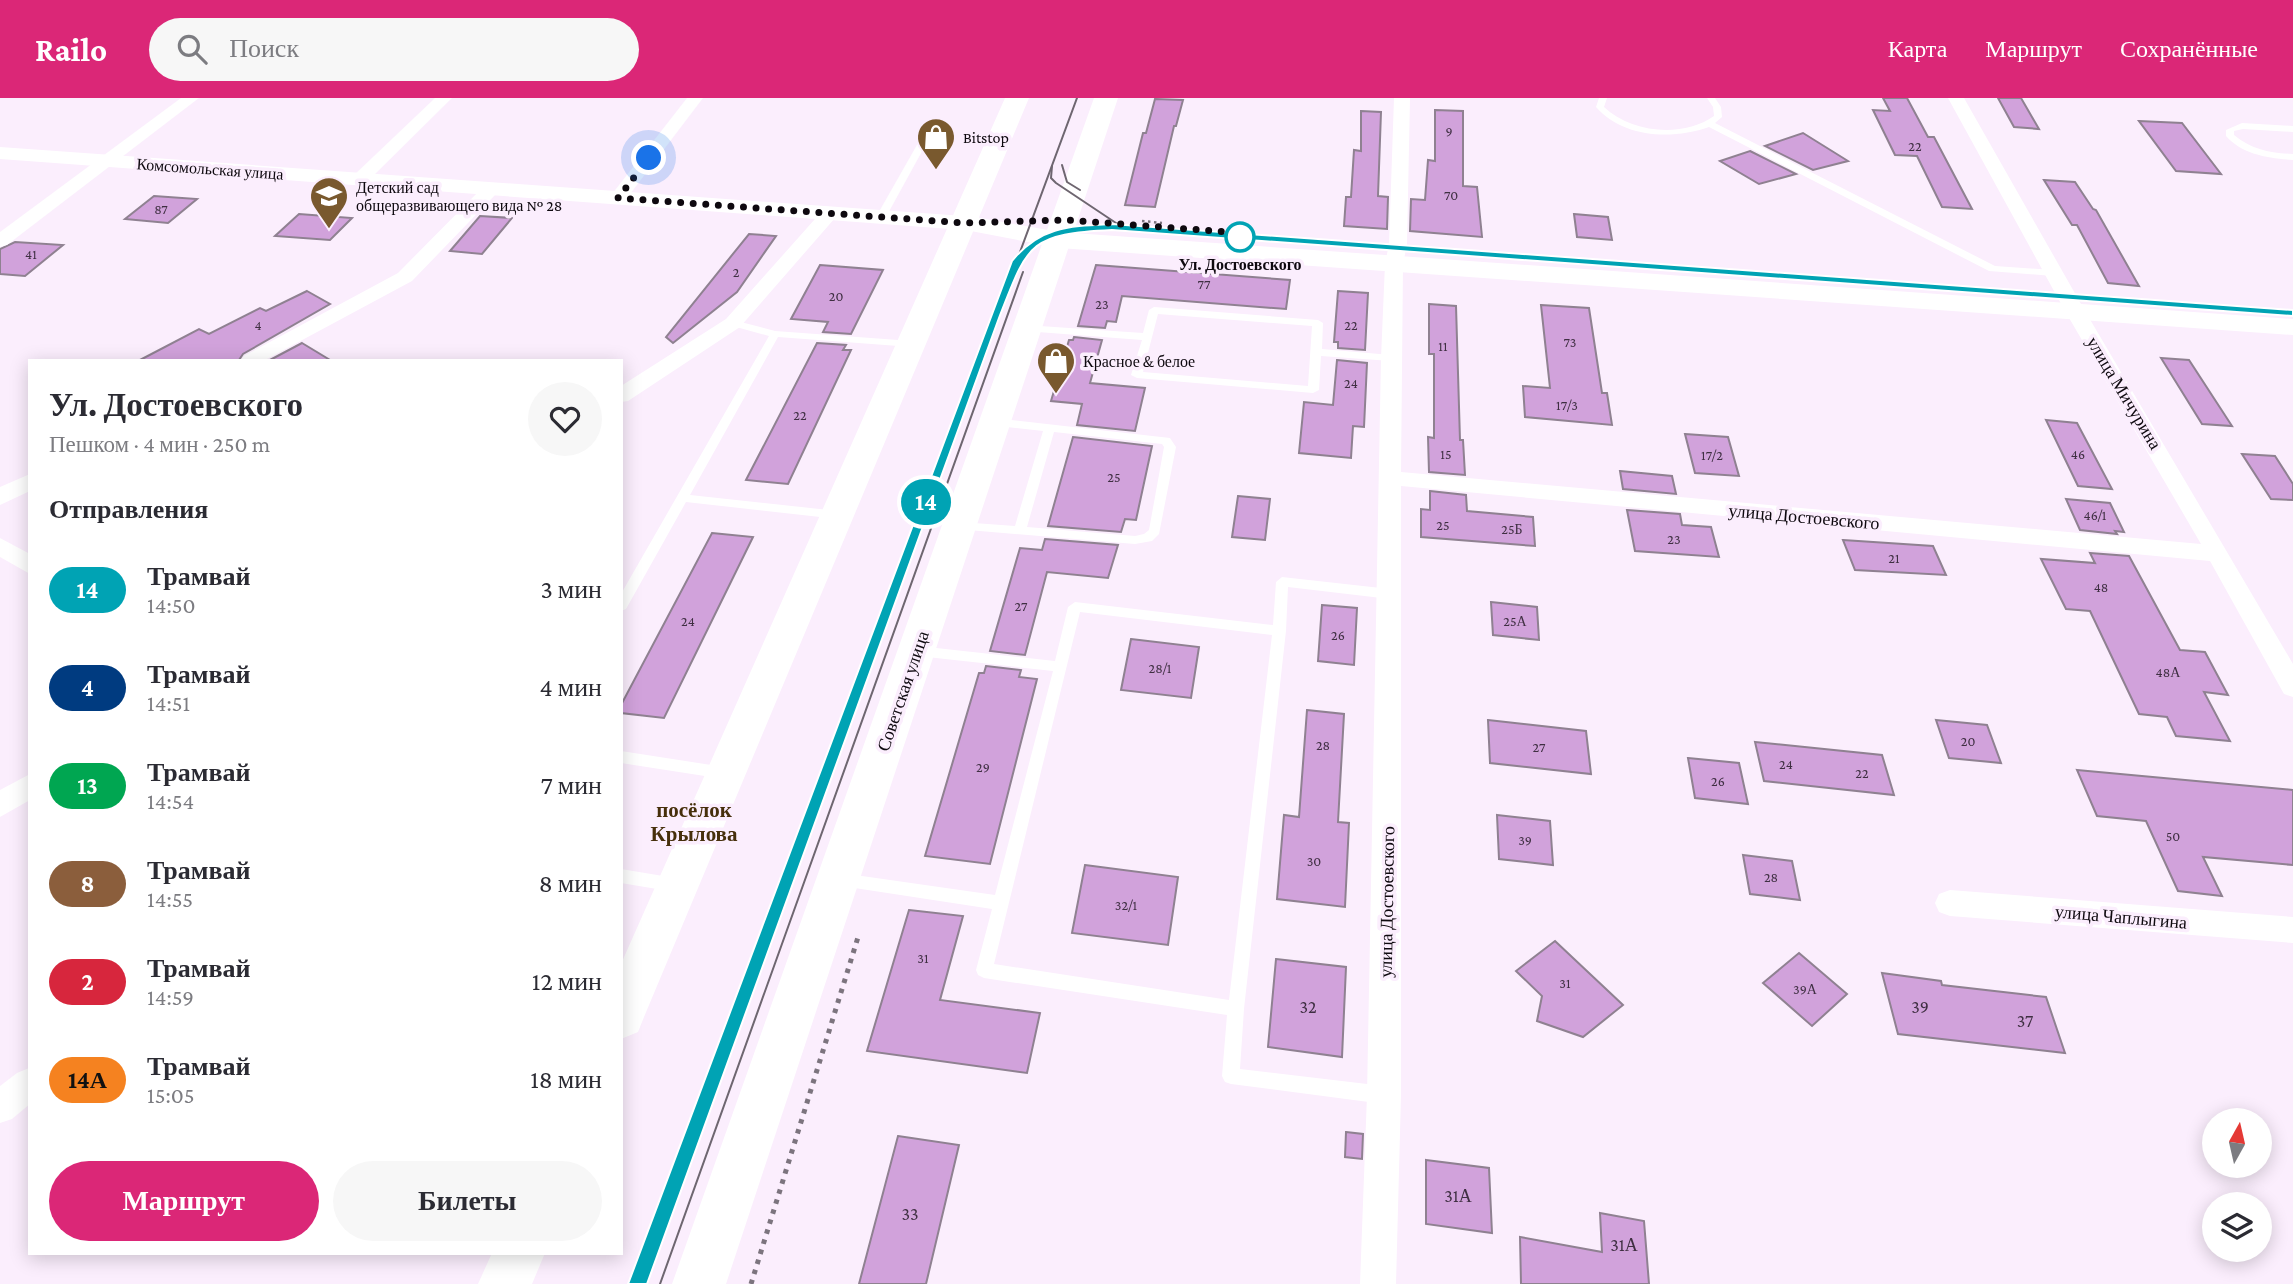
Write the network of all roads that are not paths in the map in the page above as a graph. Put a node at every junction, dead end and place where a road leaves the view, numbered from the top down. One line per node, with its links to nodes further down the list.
1 (191, 98): 15 (street)
2 (444, 98): 16 (street)
3 (695, 98): 18 (street)
4 (1017, 98): 21 (main road)
5 (1106, 98): 22 (main road, Советская улица)
6 (1402, 98): 24 (street, улица Достоевского)
7 (1602, 98): 11 (lane)
8 (1711, 98): 11 (lane)
9 (1956, 98): 25 (street, улица Мичурина)
10 (933, 124): 20 (lane)
11 (1711, 125): 25 (lane)
12 (2293, 129): 14 (lane)
13 (0, 153): 15 (street, Комсомольская улица)
14 (2293, 157)
15 (107, 162): 16 (street, Комсомольская улица); 23 (street)
16 (359, 180): 17 (street, Комсомольская улица)
17 (489, 190): 18 (street, Комсомольская улица); 35 (street)
18 (618, 198): 19 (street, Комсомольская улица)
19 (829, 214): 20 (street, Комсомольская улица); 27 (street)
20 (881, 217): 21 (street, Комсомольская улица)
21 (964, 223): 22 (main road, Комсомольская улица); 32 (main road)
22 (1063, 230): 24 (main road, Комсомольская улица); 28 (main road, Советская улица)
23 (0, 241)
24 (1396, 254): 25 (main road, Комсомольская улица); 34 (street, улица Достоевского)
25 (2064, 292): 26 (main road, Комсомольская улица); 29 (main road, Комсомольская улица); 47 (street, улица Мичурина)
26 (2293, 308)
27 (733, 323): 30 (lane); 36 (street)
28 (1025, 327): 31 (lane); 37 (main road, Советская улица)
29 (2293, 327)
30 (775, 334): 32 (lane); 42 (lane)
31 (1148, 337): 33 (lane); 33 (lane)
32 (912, 344): 43 (main road)
33 (1316, 352): 34 (lane)
34 (1391, 358): 39 (street, улица Достоевского)
35 (253, 359)
36 (623, 395)
37 (993, 422): 38 (lane); 44 (main road, Советская улица)
38 (1050, 428): 45 (lane); 45 (lane)
39 (1391, 478): 47 (street, улица Достоевского); 49 (street, улица Достоевского)
40 (28, 482): 41 (street)
41 (0, 497)
42 (682, 498): 43 (lane); 50 (lane)
43 (838, 515): 56 (main road)
44 (958, 525): 45 (lane); 52 (main road, Советская улица)
45 (1020, 531)
46 (0, 545): 48 (street)
47 (2218, 553): 54 (street, улица Мичурина)
48 (28, 565)
49 (1390, 594): 51 (lane); 68 (street, улица Достоевского)
50 (623, 602)
51 (1279, 631): 53 (lane); 65 (lane)
52 (916, 651): 53 (lane); 60 (main road, Советская улица)
53 (1061, 667): 63 (lane)
54 (2293, 687)
55 (623, 758): 56 (lane)
56 (727, 774): 61 (main road)
57 (28, 786): 58 (street)
58 (0, 805)
59 (623, 876): 61 (lane)
60 (839, 880): 63 (lane); 72 (main road, Советская улица)
61 (679, 885): 66 (main road)
62 (1950, 903): 64 (street, улица Чаплыгина)
63 (1001, 904): 65 (lane)
64 (2293, 930)
65 (1236, 1010): 68 (lane)
66 (623, 1012)
67 (28, 1085): 69 (street)
68 (1384, 1095): 73 (street, улица Достоевского)
69 (0, 1107)
70 (518, 1255): 71 (main road)
71 (505, 1284)
72 (699, 1284)
73 (1378, 1284)

